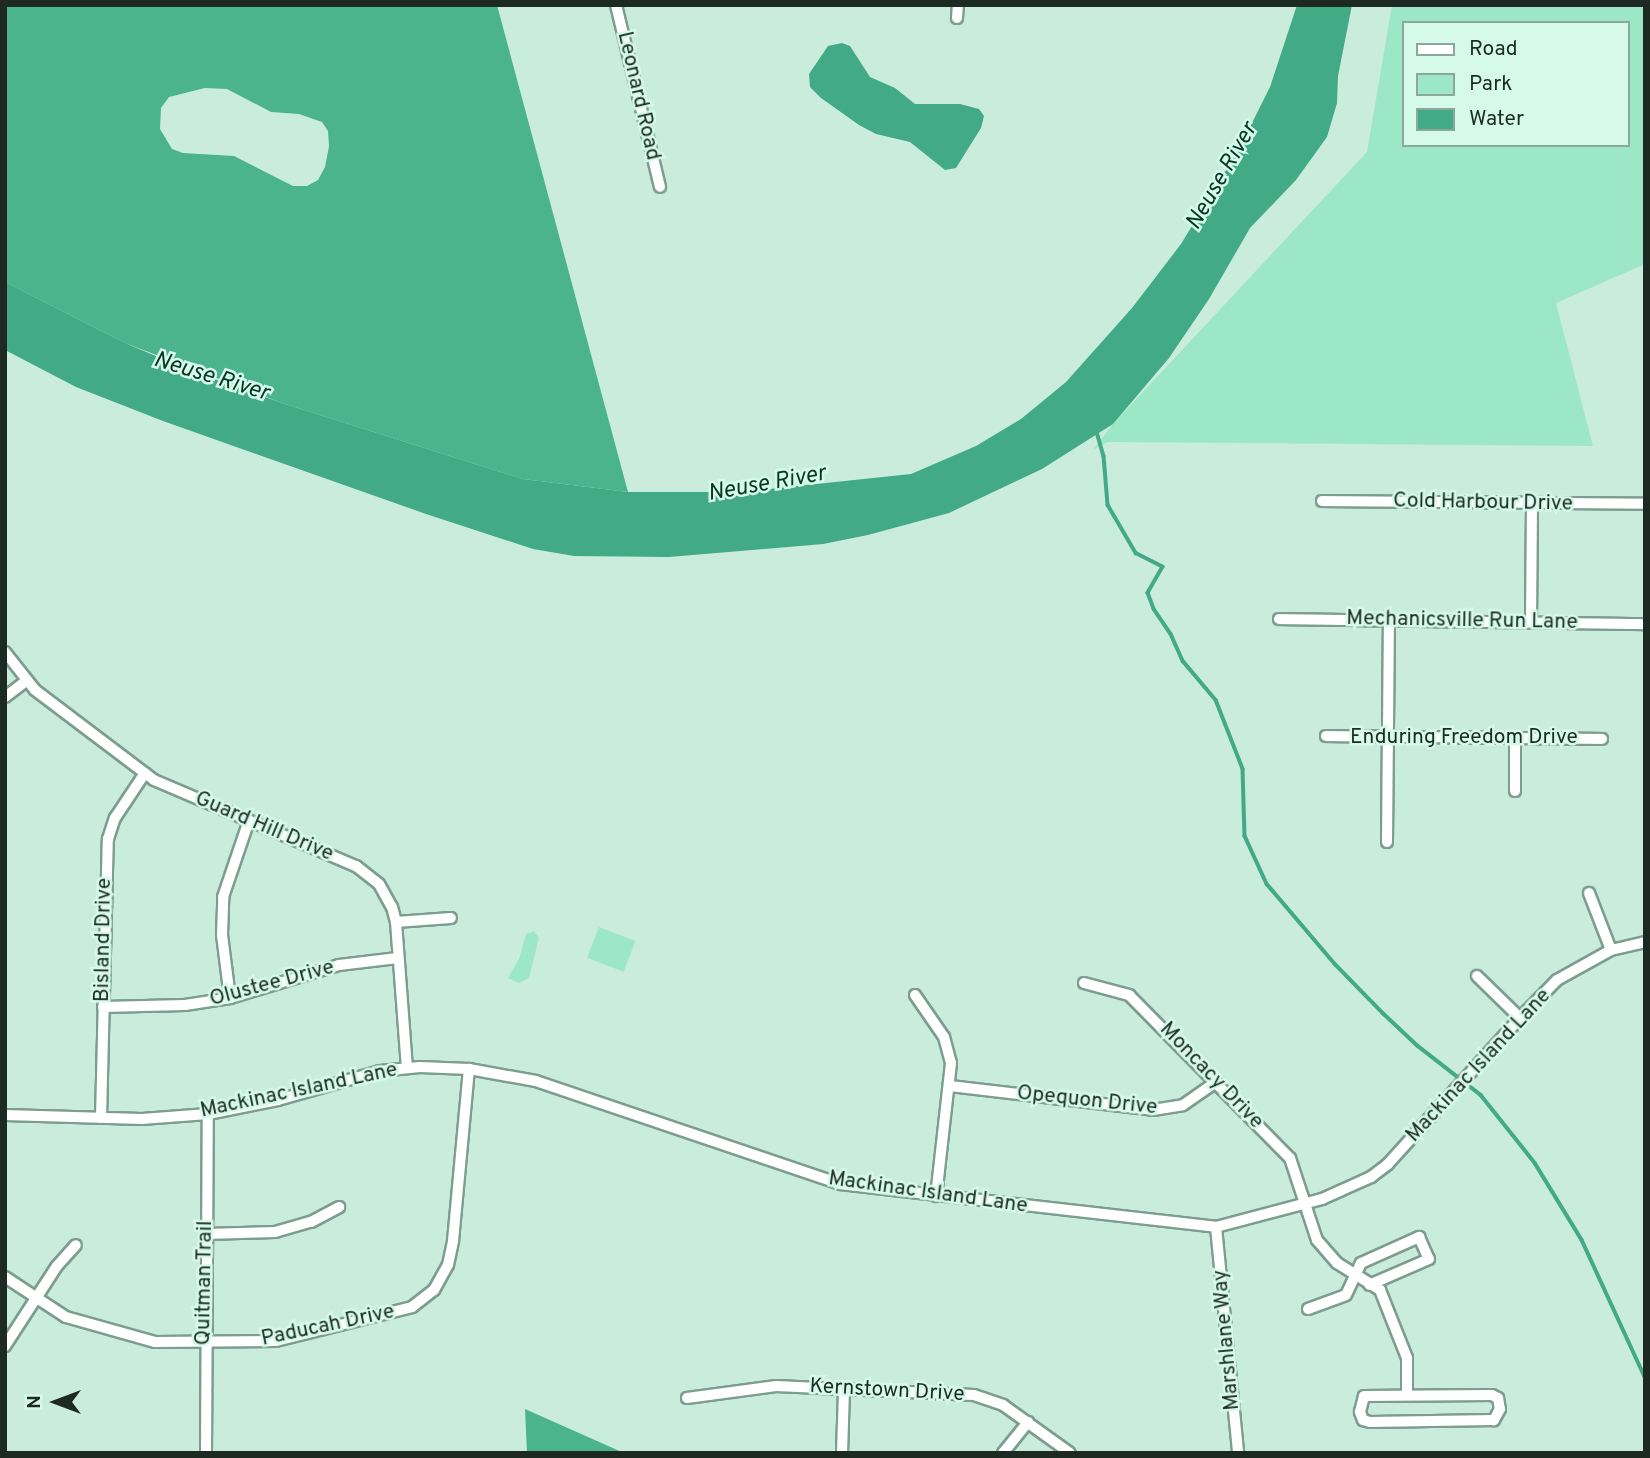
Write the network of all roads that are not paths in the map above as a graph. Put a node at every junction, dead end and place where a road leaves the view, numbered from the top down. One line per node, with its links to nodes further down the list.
1 (616, 5): 4 (street, Leonard Road)
2 (958, 5): 3 (street)
3 (957, 18)
4 (660, 187)
5 (1322, 501): 6 (street, Cold Harbour Drive)
6 (1532, 503): 7 (street, Cold Harbour Drive); 10 (street)
7 (1645, 504)
8 (1279, 619): 9 (street, Mechanicsville Run Lane)
9 (1389, 620): 10 (street, Mechanicsville Run Lane); 16 (street)
10 (1531, 621): 11 (street, Mechanicsville Run Lane)
11 (1645, 624)
12 (5, 653): 13 (street, Guard Hill Drive)
13 (26, 681): 14 (street); 19 (street, Guard Hill Drive)
14 (5, 697)
15 (1326, 736): 16 (street, Enduring Freedom Drive)
16 (1388, 737): 17 (street, Enduring Freedom Drive); 22 (street)
17 (1515, 738): 18 (street, Enduring Freedom Drive); 20 (street)
18 (1602, 739)
19 (145, 773): 21 (street, Guard Hill Drive); 33 (street, Bisland Drive)
20 (1515, 791)
21 (249, 820): 25 (street, Guard Hill Drive); 32 (street)
22 (1387, 842)
23 (1589, 893): 27 (street)
24 (451, 918): 25 (street)
25 (396, 922): 28 (street, Guard Hill Drive)
26 (1645, 942): 27 (street, Mackinac Island Lane)
27 (1611, 950): 34 (street, Mackinac Island Lane)
28 (398, 958): 32 (street, Olustee Drive); 35 (street, Guard Hill Drive)
29 (1477, 976): 34 (street)
30 (1084, 983): 37 (street, Moncacy Drive)
31 (915, 995): 38 (street)
32 (230, 998): 33 (street, Olustee Drive)
33 (103, 1007): 41 (street, Bisland Drive)
34 (1520, 1018): 43 (street, Mackinac Island Lane)
35 (407, 1068): 36 (street, Mackinac Island Lane); 39 (street, Mackinac Island Lane)
36 (469, 1069): 42 (street, Mackinac Island Lane); 53 (street, Paducah Drive)
37 (1216, 1082): 38 (street, Opequon Drive); 43 (street, Moncacy Drive)
38 (950, 1086): 42 (street)
39 (208, 1114): 41 (street, Mackinac Island Lane); 46 (street, Quitman Trail)
40 (5, 1115): 41 (street, Mackinac Island Lane)
41 (101, 1118)
42 (936, 1196): 45 (street, Mackinac Island Lane)
43 (1306, 1204): 45 (street, Mackinac Island Lane); 48 (street, Moncacy Drive)
44 (338, 1207): 46 (street)
45 (1216, 1227): 63 (street, Marshlane Way)
46 (206, 1234): 53 (street, Quitman Trail)
47 (76, 1245): 51 (street)
48 (1356, 1276): 50 (street, Moncacy Drive); 50 (street); 52 (street)
49 (5, 1277): 51 (street, Paducah Drive)
50 (1369, 1284): 56 (street)
51 (36, 1300): 53 (street, Paducah Drive); 54 (street)
52 (1308, 1309)
53 (204, 1343): 59 (street, Quitman Trail)
54 (5, 1346)
55 (845, 1389): 57 (street, Kernstown Drive); 58 (street, Kernstown Drive); 60 (street)
56 (1407, 1395): 56 (street)
57 (687, 1398)
58 (1028, 1422): 61 (street); 62 (street, Kernstown Drive)
59 (205, 1453)
60 (842, 1453)
61 (1003, 1453)
62 (1070, 1453)
63 (1238, 1453)

